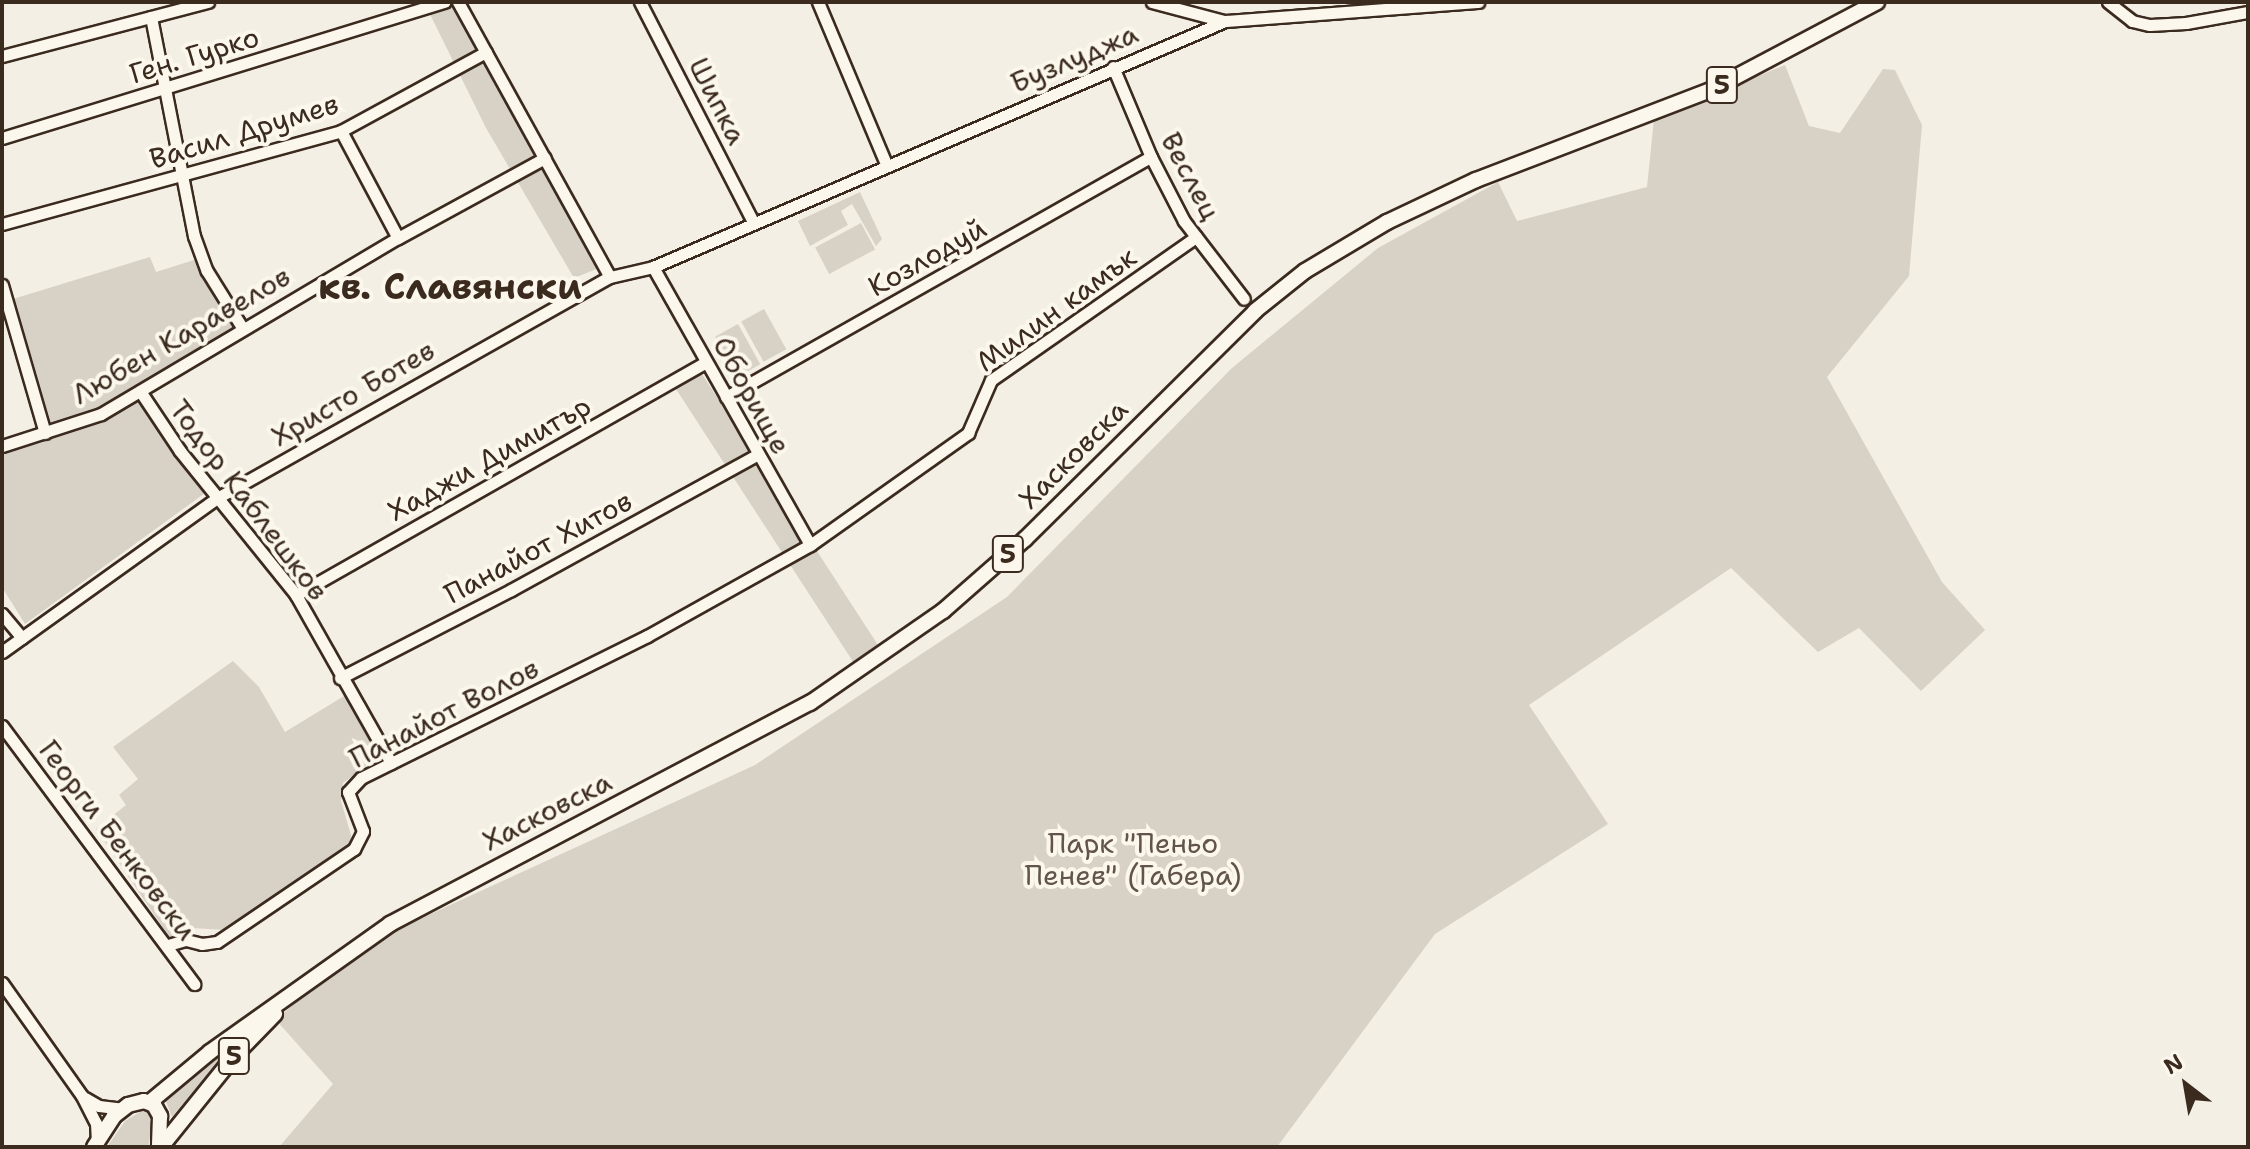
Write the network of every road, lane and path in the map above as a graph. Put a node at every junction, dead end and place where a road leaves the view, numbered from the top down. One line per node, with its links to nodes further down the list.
1 (208, 2): 11 (street)
2 (445, 2): 16 (street, Ген. Гурко)
3 (458, 2): 13 (street)
4 (640, 2): 23 (street, Шипка)
5 (818, 2): 21 (street)
6 (1152, 2): 12 (street)
7 (1478, 2): 12 (street, Бузлуджа)
8 (1875, 2): 48 (main road, Хасковска / 5)
9 (2108, 2): 10 (street)
10 (2248, 12)
11 (151, 17): 14 (street); 16 (street)
12 (1225, 21): 15 (street, Бузлуджа)
13 (486, 52): 17 (street, Васил Друмев); 20 (street)
14 (2, 56)
15 (1113, 67): 19 (street, Веслец); 21 (street, Бузлуджа)
16 (167, 89): 18 (street, Ген. Гурко); 22 (street)
17 (341, 131): 22 (street, Васил Друмев); 26 (street)
18 (2, 138)
19 (1151, 157): 25 (street, Веслец); 34 (street, Козлодуй)
20 (545, 158): 26 (street, Любен Каравелов); 28 (street)
21 (886, 164): 23 (street, Бузлуджа)
22 (181, 177): 24 (street, Васил Друмев); 31 (street)
23 (753, 222): 27 (street, Христо Ботев)
24 (2, 224)
25 (1196, 237): 30 (street, Веслец); 39 (street, Милин камък)
26 (398, 238): 31 (street, Любен Каравелов)
27 (653, 267): 28 (street, Христо Ботев); 32 (street, Оборище)
28 (610, 277): 38 (street, Христо Ботев)
29 (2, 285): 35 (street)
30 (1244, 299)
31 (243, 329): 33 (street, Любен Каравелов)
32 (705, 363): 34 (street, Оборище); 40 (street, Хаджи Димитър)
33 (140, 391): 35 (street, Любен Каравелов); 38 (street, Тодор Каблешков)
34 (726, 397): 37 (street, Оборище)
35 (45, 433): 36 (street, Любен Каравелов)
36 (2, 446)
37 (757, 455): 39 (street, Оборище); 44 (street, Панайот Хитов)
38 (217, 498): 40 (street, Тодор Каблешков); 42 (street, Христо Ботев)
39 (810, 545): 46 (street, Панайот Волов)
40 (296, 595): 44 (street, Тодор Каблешков)
41 (2, 614): 42 (street)
42 (22, 638): 43 (street, Христо Ботев)
43 (2, 652)
44 (340, 678): 46 (street, Тодор Каблешков)
45 (2, 726): 47 (street, Георги Бенковски)
46 (391, 763): 47 (street, Панайот Волов)
47 (168, 945): 50 (street, Георги Бенковски)
48 (317, 974): 52 (main road, Хасковска / 5); 55 (main road, Хасковска / 5)
49 (2, 983): 51 (street)
50 (194, 984)
51 (82, 1096): 53 (street); 54 (street)
52 (150, 1102): 53 (main road, 5); 55 (main road, 5)
53 (122, 1109): 54 (main road)
54 (96, 1144)
55 (160, 1147)

